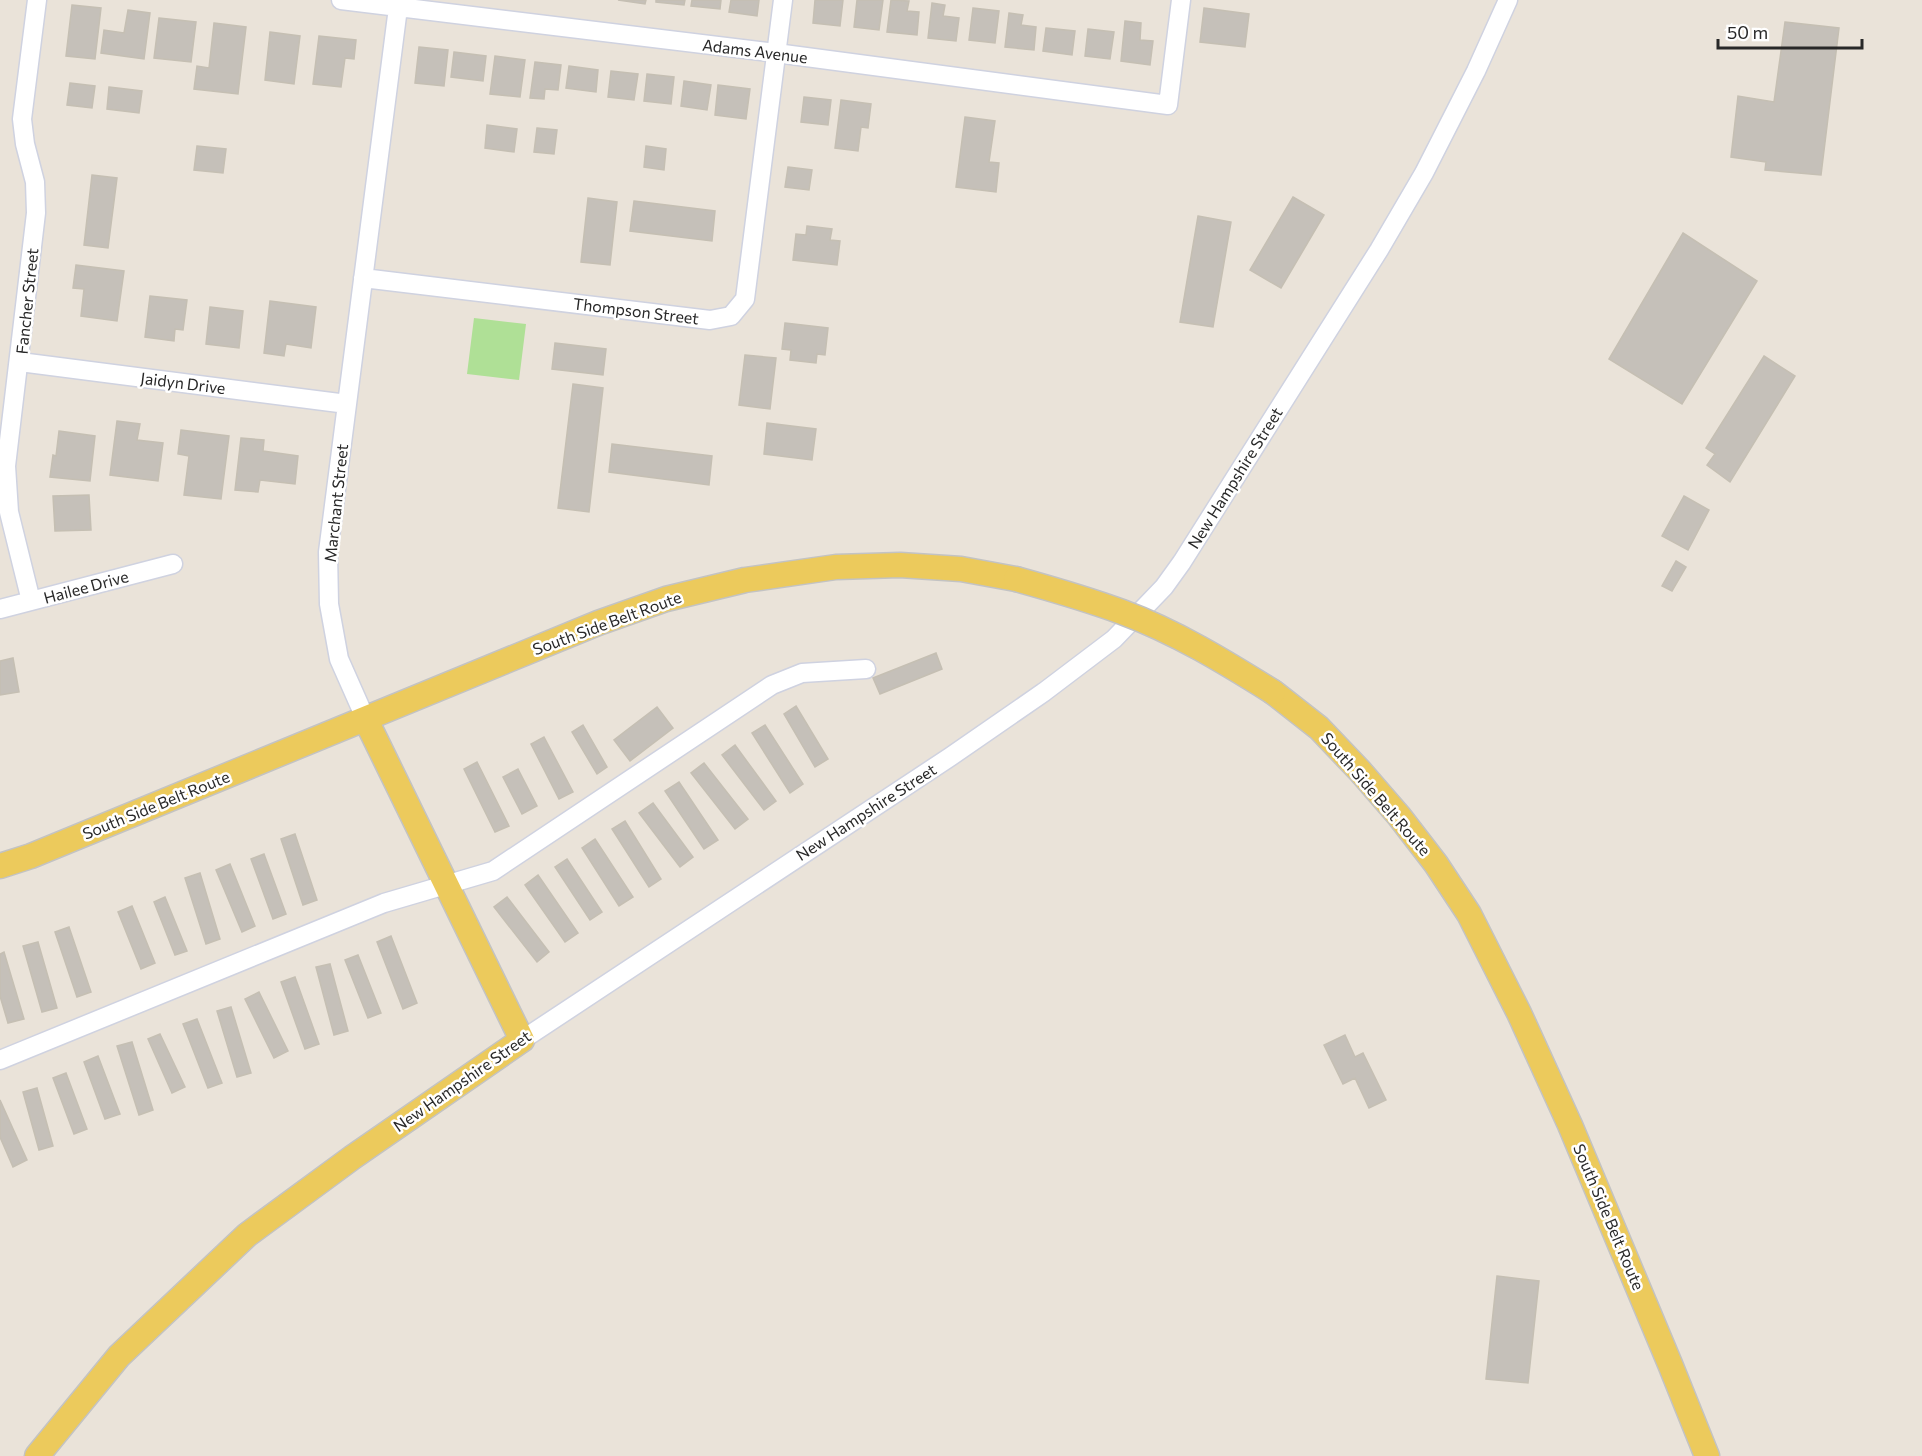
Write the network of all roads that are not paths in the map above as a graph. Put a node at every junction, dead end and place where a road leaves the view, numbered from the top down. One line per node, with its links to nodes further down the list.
1 (37, 0): 9 (street, Fancher Street)
2 (341, 0): 6 (street, Adams Avenue)
3 (783, 0): 7 (street, Thompson Street)
4 (1181, 0): 7 (street, Adams Avenue)
5 (1508, 0): 18 (street, New Hampshire Street)
6 (398, 4): 7 (street, Adams Avenue); 8 (street, Marchant Street)
7 (776, 53): 8 (street, Thompson Street)
8 (363, 278): 10 (street, Marchant Street)
9 (20, 362): 10 (street, Jaidyn Drive); 12 (street, Fancher Street)
10 (347, 404): 15 (street, Marchant Street)
11 (173, 564): 12 (street, Hailee Drive)
12 (31, 601): 13 (street, Hailee Drive)
13 (0, 609)
14 (866, 669): 17 (street)
15 (366, 720): 16 (main road, South Side Belt Route); 17 (main road, Marchant Street); 21 (main road, South Side Belt Route, bridge)
16 (0, 866)
17 (446, 885): 18 (main road, Marchant Street); 19 (street)
18 (522, 1040): 20 (main road, New Hampshire Street)
19 (0, 1060)
20 (37, 1456)
21 (1707, 1456)

